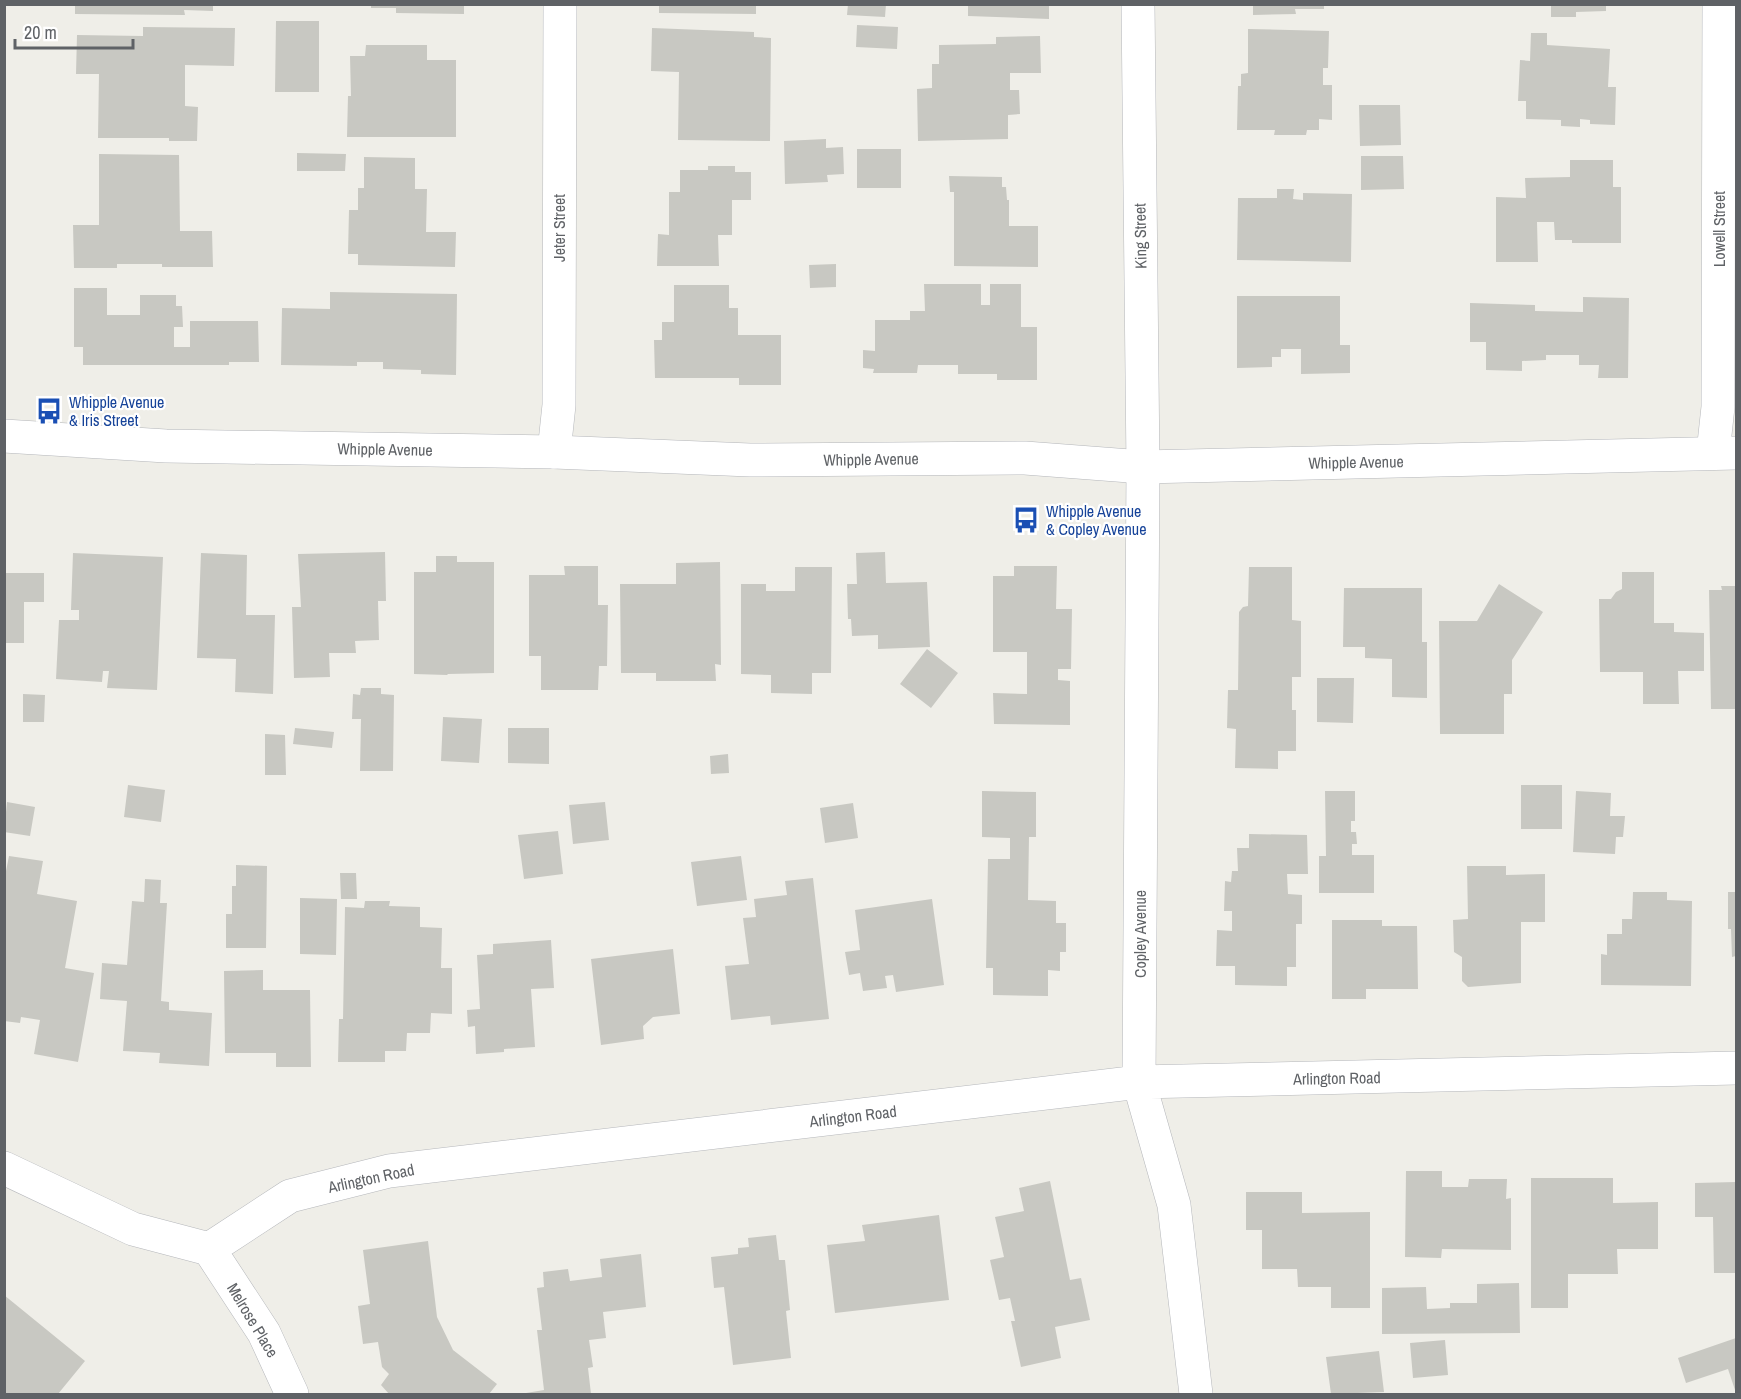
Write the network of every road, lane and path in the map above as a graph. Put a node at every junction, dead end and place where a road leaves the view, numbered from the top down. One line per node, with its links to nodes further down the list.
1 (560, 4): 5 (street, Jeter Street)
2 (1138, 4): 7 (street, King Street)
3 (1719, 4): 6 (street, Lowell Street)
4 (4, 436): 5 (street, Whipple Avenue)
5 (554, 452): 7 (street, Whipple Avenue)
6 (1725, 453): 7 (street, Whipple Avenue)
7 (1143, 467): 9 (street, Copley Avenue)
8 (1737, 1068): 9 (street, Arlington Road)
9 (1139, 1082): 11 (street, Arlington Road); 13 (street, Copley Avenue)
10 (4, 1168): 11 (street)
11 (209, 1249): 12 (street, Melrose Place)
12 (292, 1395)
13 (1196, 1395)

